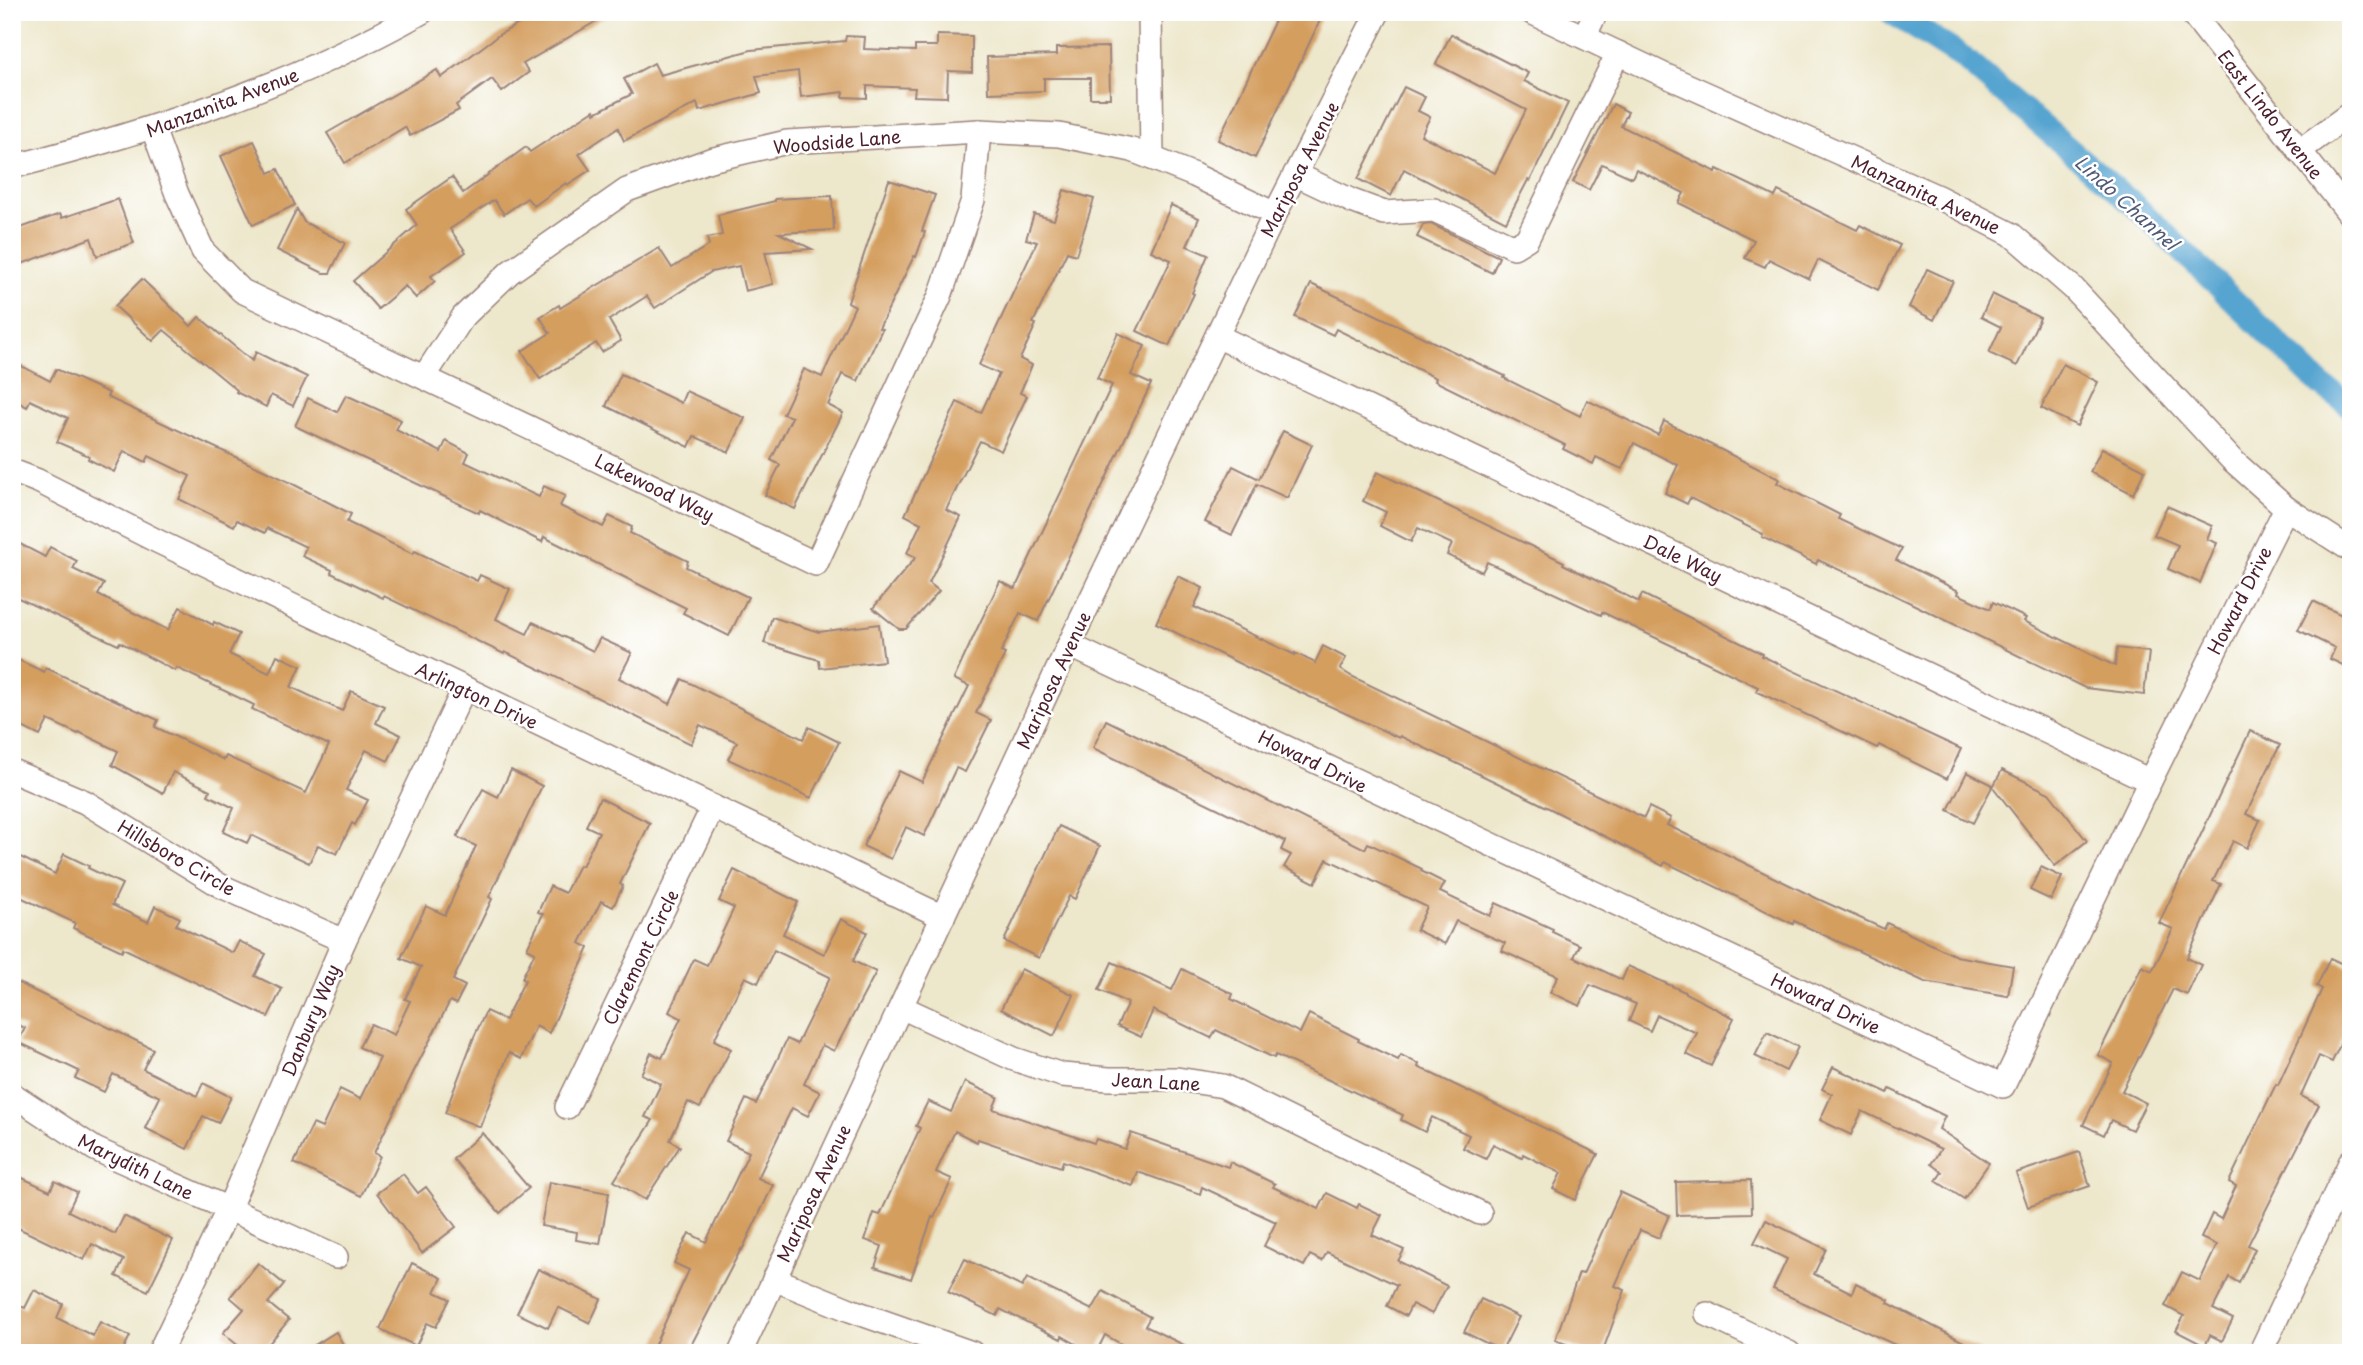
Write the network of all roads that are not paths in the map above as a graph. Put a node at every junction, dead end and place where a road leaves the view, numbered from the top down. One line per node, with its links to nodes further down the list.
1 (422, 12): 10 (street, Manzanita Avenue)
2 (1150, 12): 13 (street)
3 (1378, 12): 15 (street, Mariposa Avenue)
4 (1531, 12): 7 (street, Manzanita Avenue)
5 (1596, 12): 7 (street)
6 (2191, 12): 12 (street, East Lindo Avenue)
7 (1584, 37): 8 (street, Manzanita Avenue)
8 (1618, 53): 15 (street); 21 (street, Manzanita Avenue)
9 (2351, 113): 12 (street)
10 (153, 129): 14 (street, Manzanita Avenue); 19 (street, Lakewood Way)
11 (979, 131): 13 (street, Woodside Lane); 19 (street, Woodside Lane); 19 (street, Lakewood Way)
12 (2299, 152): 17 (street, East Lindo Avenue)
13 (1152, 158): 16 (street, Woodside Lane)
14 (12, 167)
15 (1295, 174): 16 (street, Mariposa Avenue)
16 (1275, 214): 18 (street, Mariposa Avenue)
17 (2351, 216)
18 (1217, 336): 23 (street, Mariposa Avenue); 26 (street, Dale Way)
19 (424, 377)
20 (12, 471): 24 (street, Arlington Drive)
21 (2286, 508): 22 (street, Manzanita Avenue); 26 (street, Howard Drive)
22 (2351, 550)
23 (1069, 645): 26 (street, Howard Drive); 28 (street, Mariposa Avenue)
24 (464, 689): 27 (street, Arlington Drive); 29 (street, Danbury Way)
25 (12, 771): 29 (street, Hillsboro Circle)
26 (2150, 780)
27 (713, 807): 28 (street, Arlington Drive); 32 (street, Claremont Circle)
28 (943, 917): 30 (street, Mariposa Avenue)
29 (344, 942): 34 (street, Danbury Way)
30 (901, 1007): 35 (street, Jean Lane); 37 (street, Mariposa Avenue)
31 (12, 1094): 34 (street, Marydith Lane)
32 (567, 1107)
33 (2351, 1161): 43 (street)
34 (228, 1210): 36 (street, Marydith Lane); 39 (street, Danbury Way)
35 (1480, 1213)
36 (336, 1257)
37 (774, 1279): 40 (street, Mariposa Avenue); 41 (street)
38 (1707, 1314): 42 (street)
39 (159, 1353)
40 (740, 1353)
41 (972, 1353)
42 (1789, 1353)
43 (2260, 1353)

